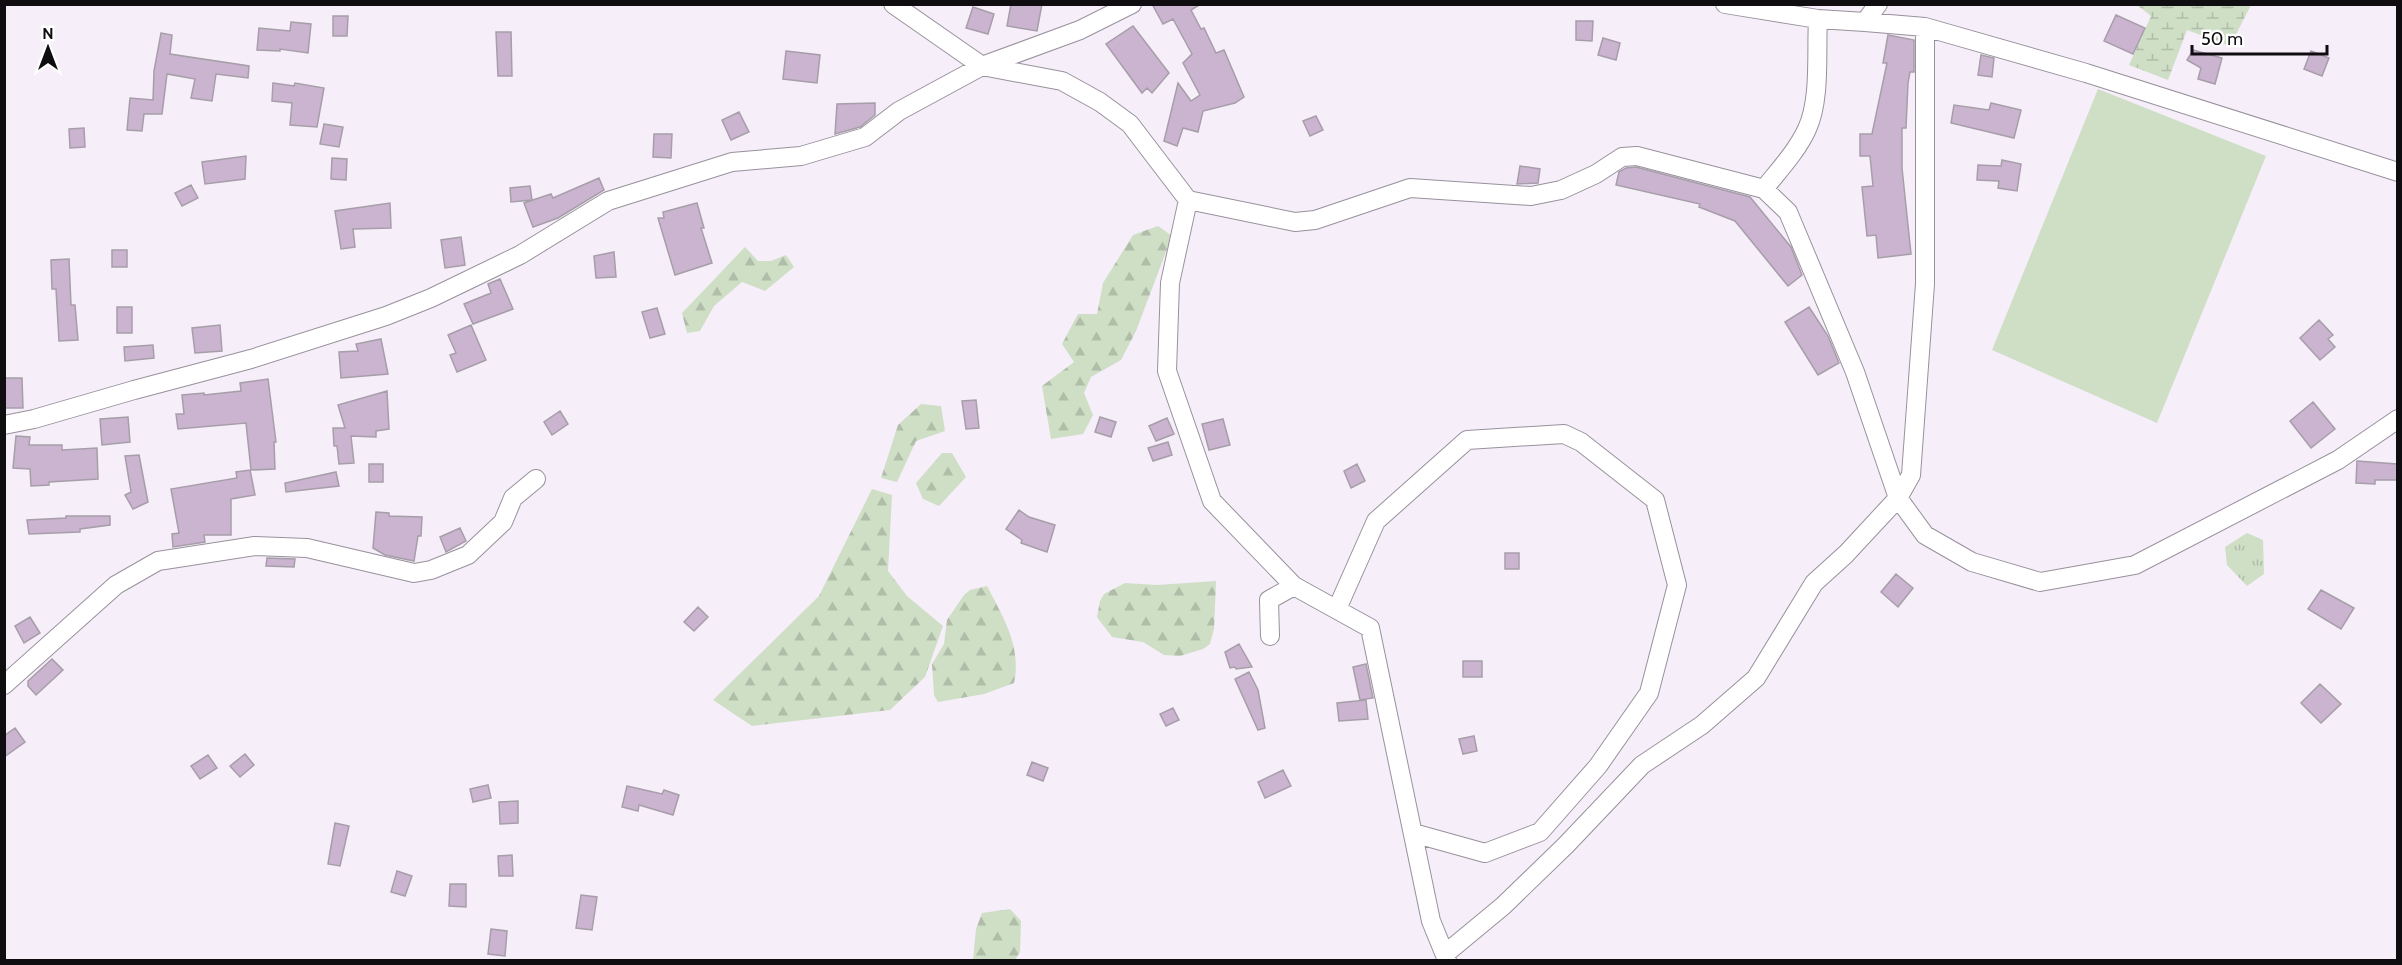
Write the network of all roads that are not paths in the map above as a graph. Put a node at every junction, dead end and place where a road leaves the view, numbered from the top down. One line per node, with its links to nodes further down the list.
1 (892, 4): 8 (street)
2 (1132, 4): 8 (street)
3 (1725, 4): 5 (street)
4 (1878, 4): 6 (street)
5 (1818, 19): 6 (street); 10 (street)
6 (1865, 22): 7 (street)
7 (1925, 27): 9 (street); 15 (street)
8 (982, 66): 11 (street); 13 (street)
9 (2397, 172)
10 (1764, 189): 11 (street); 15 (street)
11 (1188, 200): 16 (street)
12 (2397, 419): 15 (street)
13 (4, 425)
14 (536, 479): 19 (street)
15 (1898, 498): 21 (street)
16 (1294, 586): 17 (street); 18 (street)
17 (1337, 609): 20 (street); 20 (street)
18 (1270, 636)
19 (4, 685)
20 (1413, 833): 21 (street)
21 (1446, 957)

